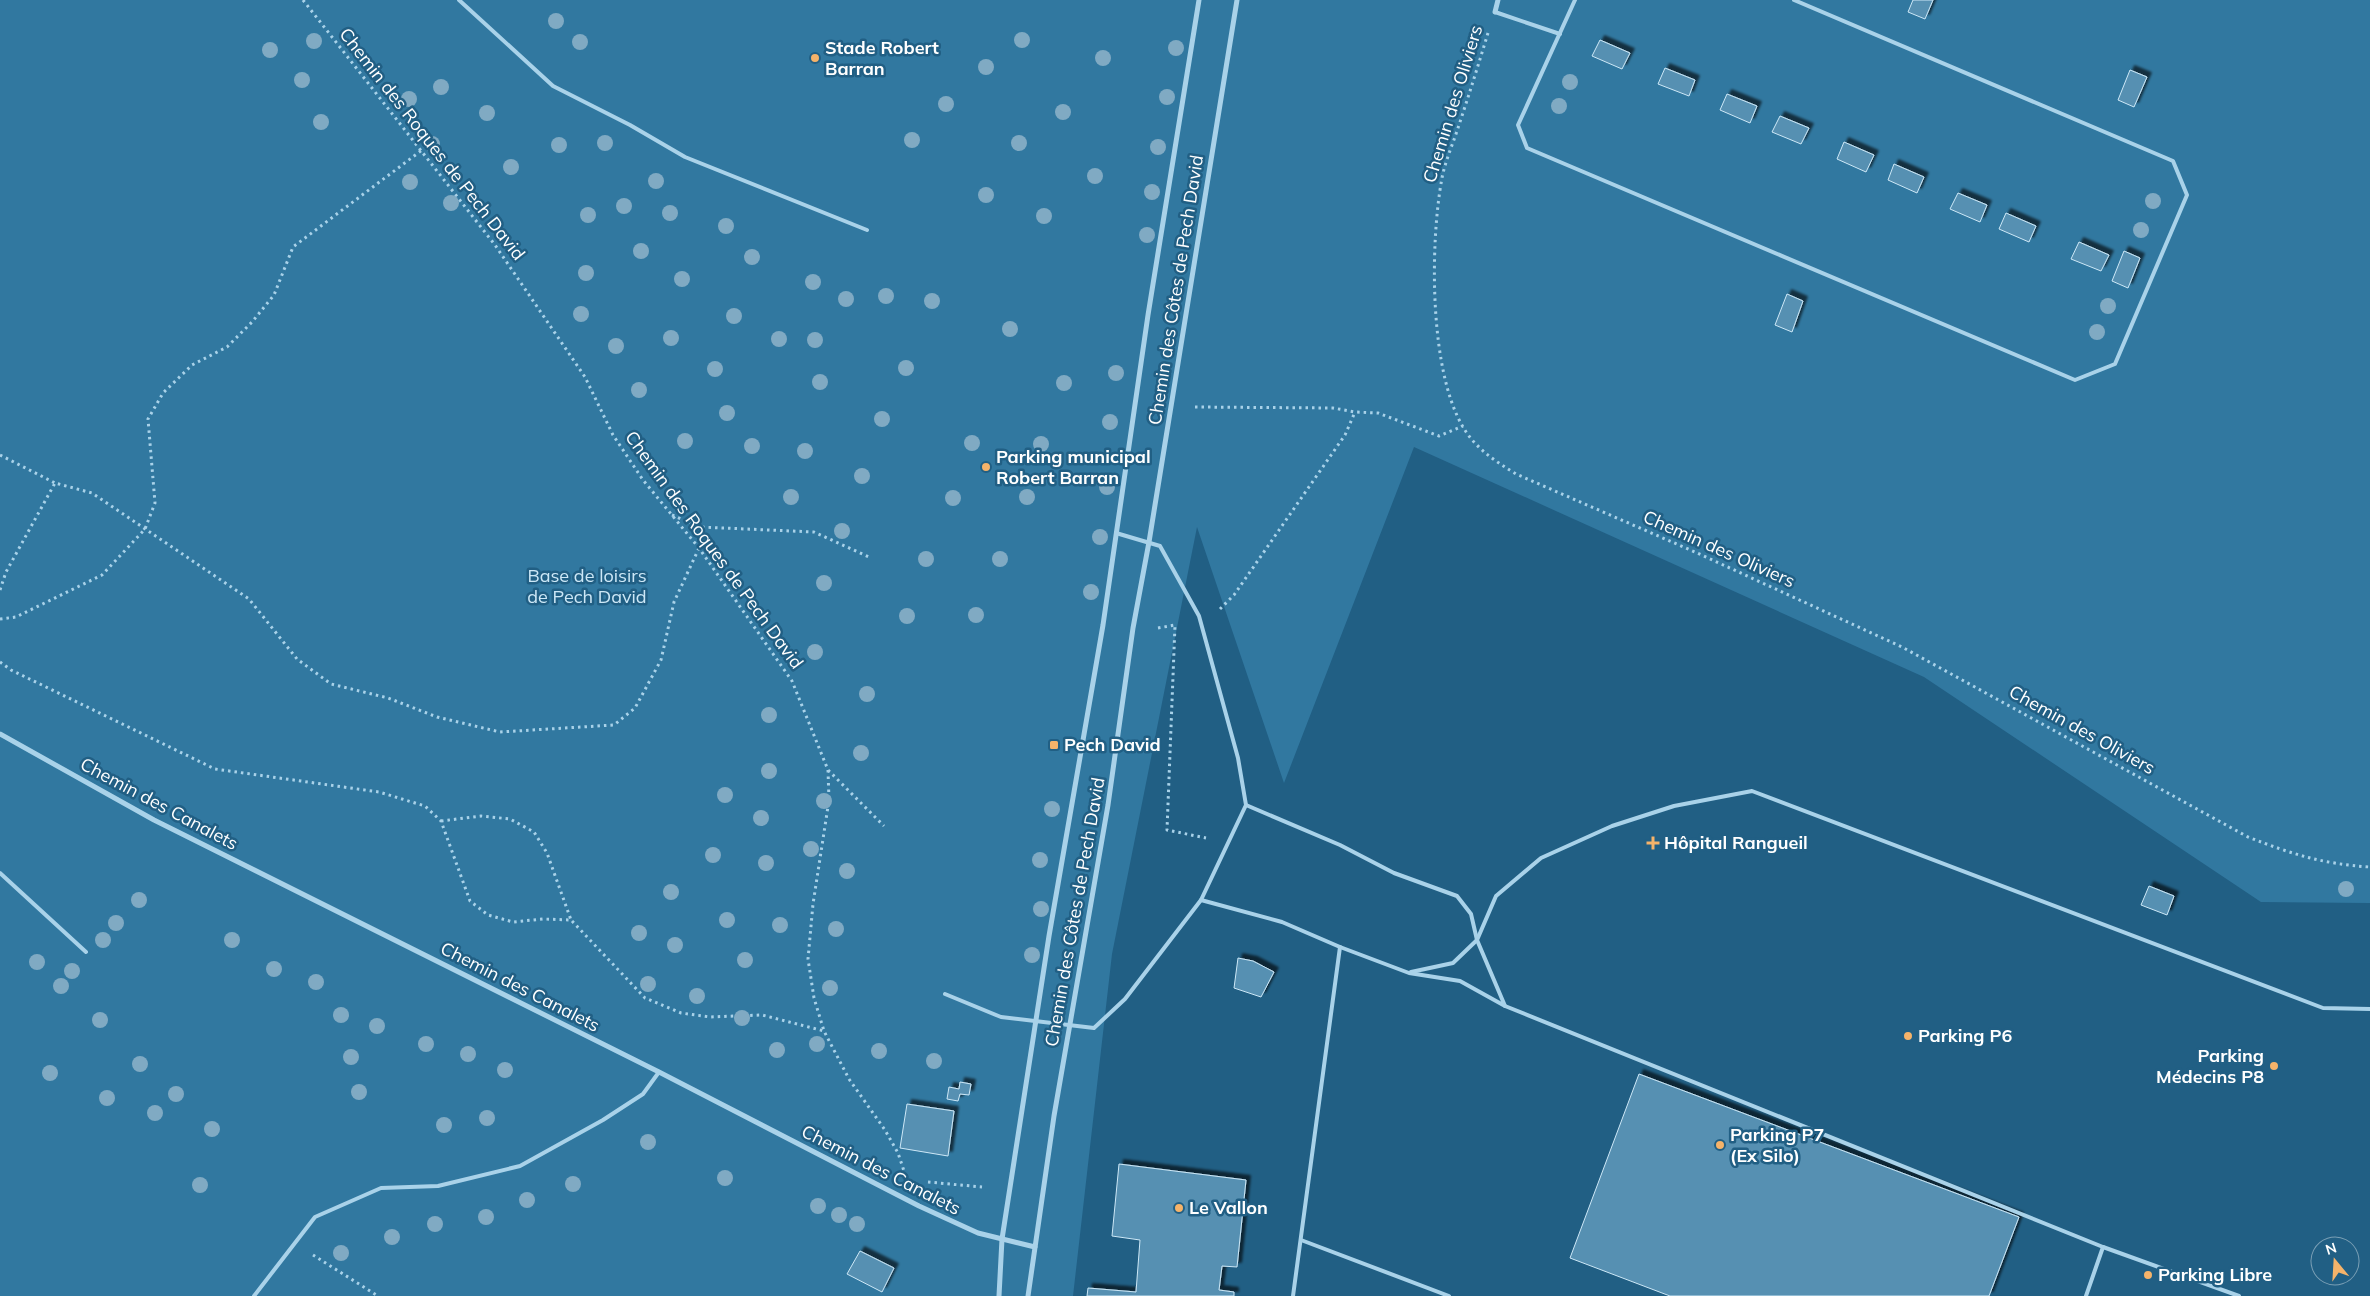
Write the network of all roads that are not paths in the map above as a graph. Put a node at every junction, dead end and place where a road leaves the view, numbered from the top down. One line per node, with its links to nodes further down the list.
1 (459, 0): 9 (lane)
2 (1199, 0): 10 (street, Chemin des Côtes de Pech David)
3 (1237, 0): 11 (street, Chemin des Côtes de Pech David)
4 (1498, 0): 7 (street, Chemin des Oliviers)
5 (1576, 0): 8 (lane)
6 (1794, 0): 8 (lane)
7 (1495, 12): 8 (lane)
8 (1560, 34)
9 (867, 230)
10 (1116, 533): 11 (lane); 23 (street, Chemin des Côtes de Pech David)
11 (1149, 542): 13 (lane); 24 (street, Chemin des Côtes de Pech David)
12 (0, 734): 25 (street, Chemin des Canalets)
13 (1246, 805): 15 (lane); 16 (lane)
14 (0, 873): 18 (lane)
15 (1201, 900): 17 (lane); 24 (lane)
16 (1476, 940): 19 (lane); 21 (lane); 22 (lane)
17 (1340, 948): 19 (lane); 27 (lane)
18 (86, 952)
19 (1409, 973): 21 (lane)
20 (945, 994): 23 (lane)
21 (1504, 1006): 29 (lane)
22 (2370, 1009)
23 (1036, 1021): 24 (lane); 26 (street, Chemin des Côtes de Pech David)
24 (1070, 1026): 28 (street, Chemin des Côtes de Pech David)
25 (659, 1072): 26 (street, Chemin des Canalets); 30 (lane)
26 (1002, 1239): 28 (street, Chemin des Canalets); 31 (street, Chemin des Côtes de Pech David)
27 (1301, 1240): 33 (lane); 34 (lane)
28 (1035, 1247): 32 (street, Chemin des Côtes de Pech David)
29 (2103, 1247): 35 (lane); 36 (lane)
30 (254, 1296)
31 (999, 1296)
32 (1028, 1296)
33 (1293, 1296)
34 (1449, 1296)
35 (2086, 1296)
36 (2239, 1296)

